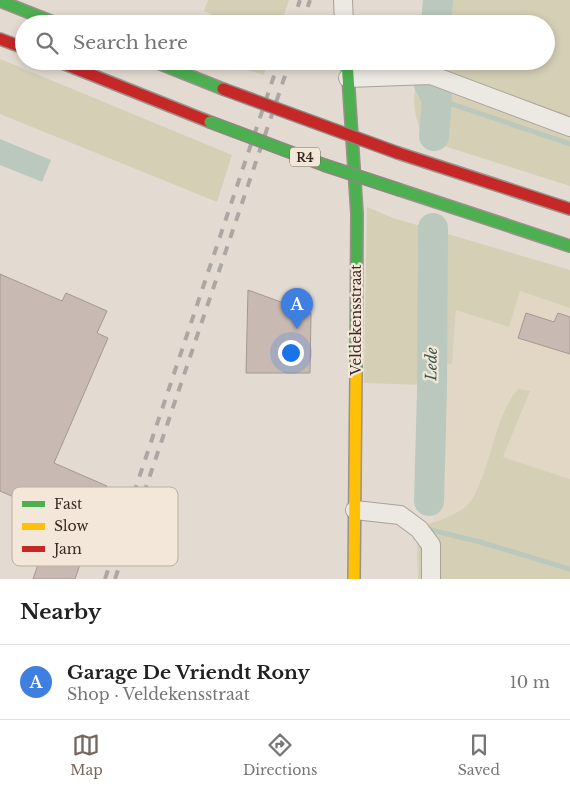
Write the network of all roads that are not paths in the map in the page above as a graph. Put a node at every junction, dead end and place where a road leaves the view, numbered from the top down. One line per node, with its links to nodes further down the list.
1 (343, 0): 4 (street)
2 (0, 1): 3 (main road)
3 (35, 15)
4 (344, 15)
5 (0, 38): 6 (main road)
6 (15, 44)
7 (80, 70): 12 (main road, R4, bridge)
8 (176, 70): 11 (main road, bridge)
9 (348, 70): 10 (street); 13 (main road, Veldekensstraat)
10 (570, 127)
11 (570, 209)
12 (570, 246)
13 (355, 510): 14 (main road, Veldekensstraat); 15 (street)
14 (354, 579)
15 (431, 579)

